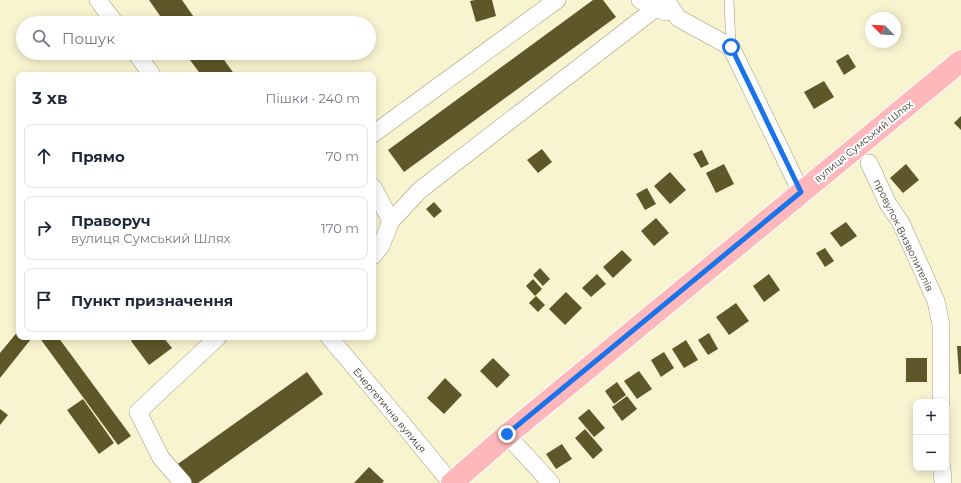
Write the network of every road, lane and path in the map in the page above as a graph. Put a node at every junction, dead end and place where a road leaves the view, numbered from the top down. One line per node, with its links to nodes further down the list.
1 (98, 0): 6 (street)
2 (557, 0): 11 (street)
3 (640, 0): 5 (street)
4 (729, 0): 7 (lane)
5 (661, 4): 7 (street); 15 (street)
6 (109, 16)
7 (731, 47): 13 (street)
8 (141, 60): 10 (street)
9 (961, 61): 13 (main road, вулиця Сумський Шлях)
10 (150, 72)
11 (376, 132)
12 (869, 163): 19 (street, провулок Визволителів)
13 (801, 192): 20 (main road, вулиця Сумський Шлях)
14 (376, 193): 15 (street)
15 (391, 221): 16 (street)
16 (376, 252)
17 (215, 340): 22 (street)
18 (331, 340): 23 (street, Енергетична вулиця)
19 (941, 399)
20 (507, 434): 23 (main road, вулиця Сумський Шлях); 24 (street)
21 (942, 471): 25 (street)
22 (183, 483)
23 (451, 483)
24 (551, 483)
25 (943, 483)

